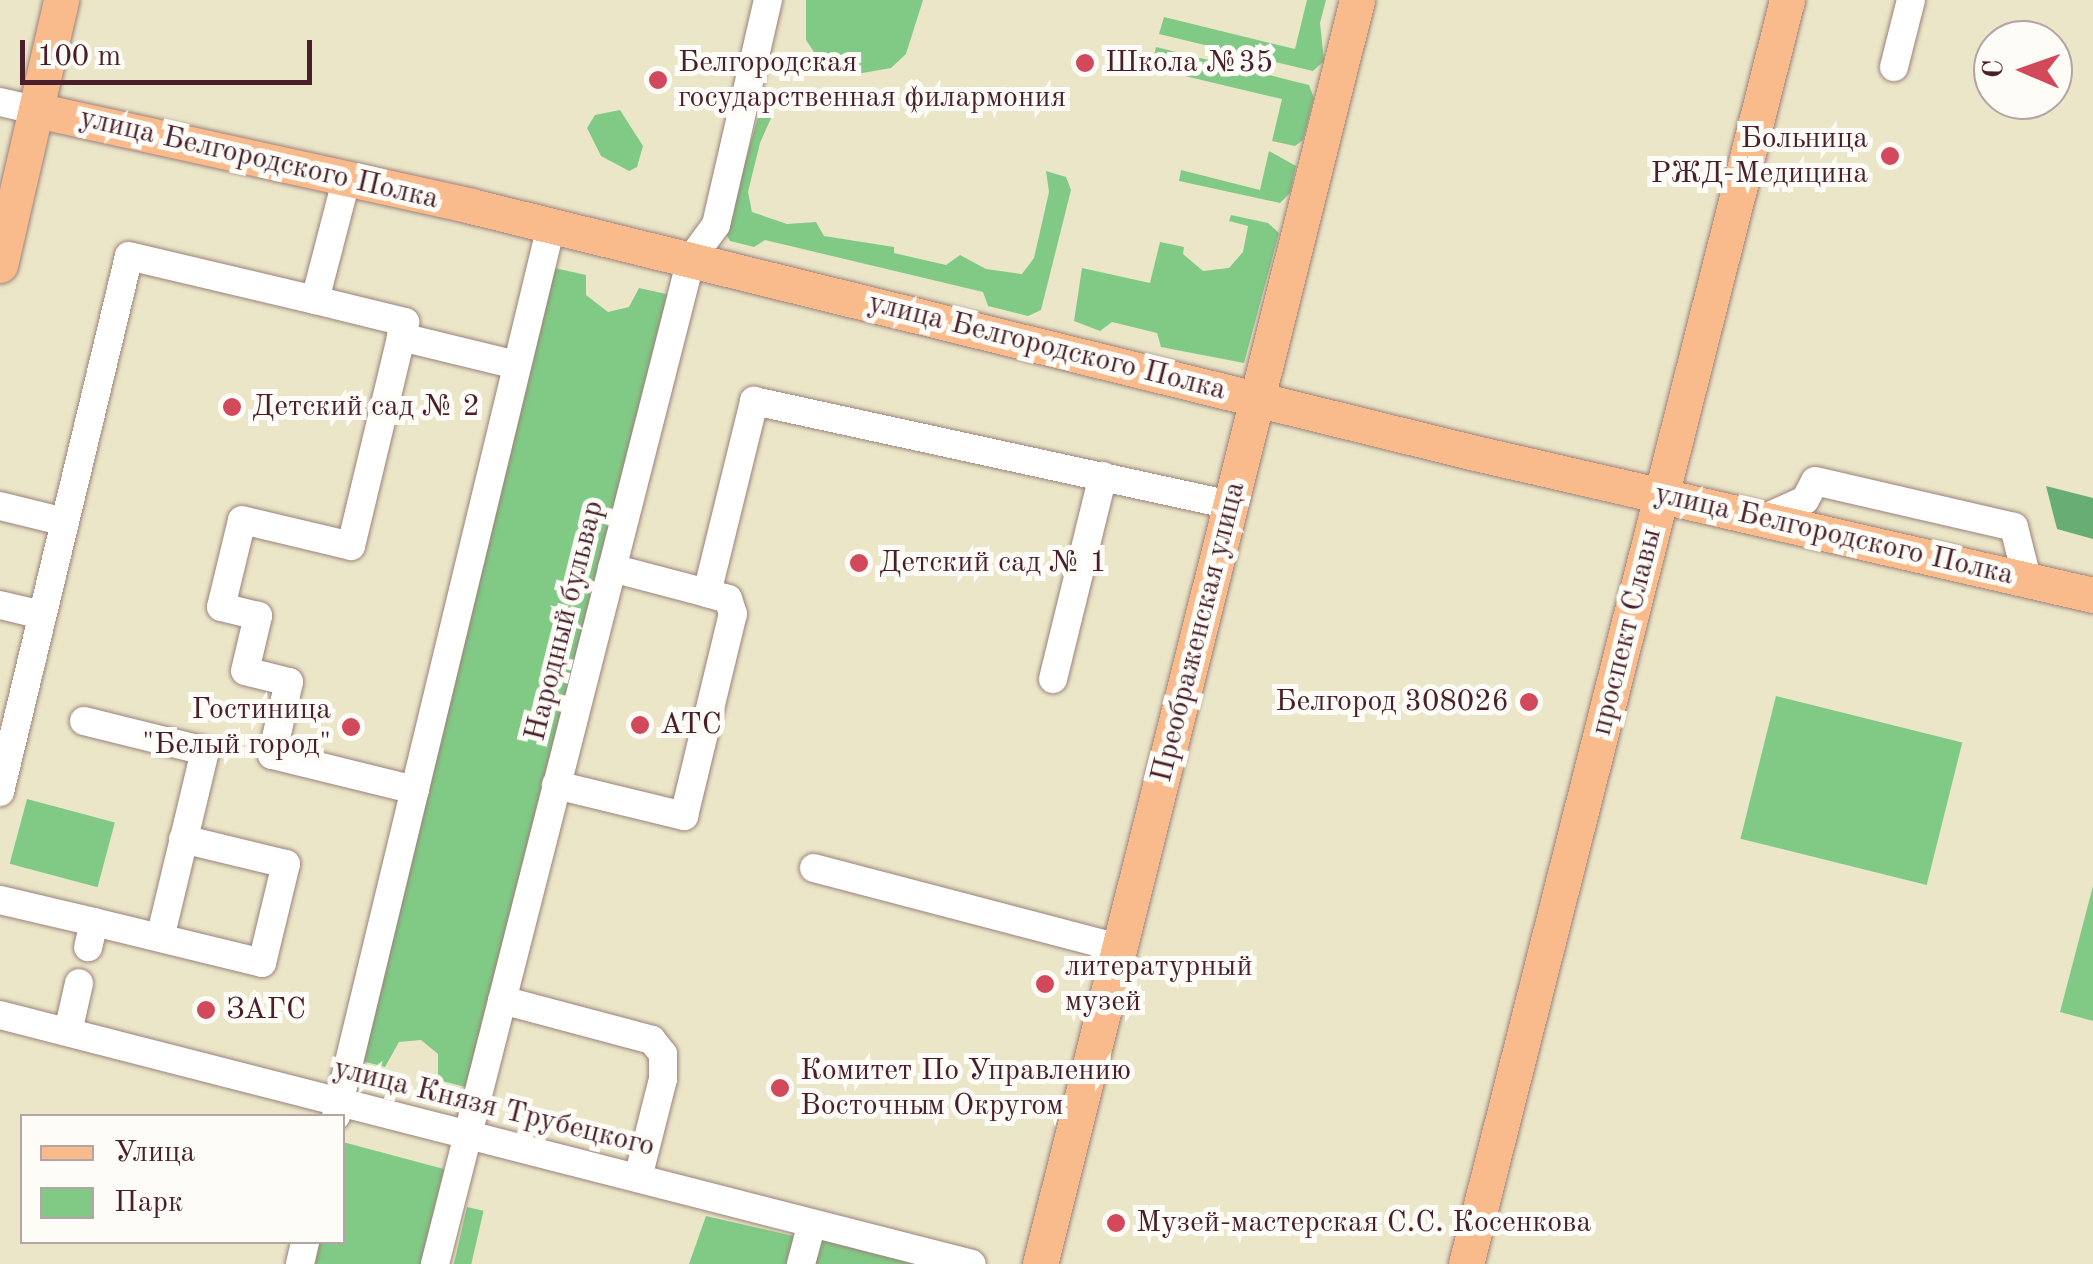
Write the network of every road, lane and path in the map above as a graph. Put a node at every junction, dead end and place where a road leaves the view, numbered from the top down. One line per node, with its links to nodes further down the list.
1 (60, 0): 8 (main road)
2 (768, 0): 11 (street, Народный бульвар)
3 (1357, 0): 16 (main road, Преображенская улица)
4 (1787, 0): 18 (main road, проспект Славы)
5 (1912, 0): 6 (street)
6 (1894, 67)
7 (0, 102): 8 (street, улица Белгородского Полка)
8 (36, 110): 9 (main road, улица Белгородского Полка); 12 (main road)
9 (347, 177): 10 (main road, улица Белгородского Полка); 13 (street)
10 (552, 226): 11 (main road, улица Белгородского Полка); 15 (street)
11 (691, 259): 16 (main road, улица Белгородского Полка); 23 (street, Народный бульвар)
12 (0, 265)
13 (315, 300): 14 (street); 22 (street)
14 (401, 338): 15 (street); 32 (street)
15 (517, 366): 32 (street)
16 (1258, 398): 18 (main road, улица Белгородского Полка); 20 (main road, Преображенская улица)
17 (1103, 476): 20 (street); 25 (street); 29 (street)
18 (1661, 496): 21 (main road, улица Белгородского Полка); 51 (main road, проспект Славы)
19 (0, 506): 22 (street)
20 (1230, 506): 38 (main road, Преображенская улица)
21 (1763, 519): 24 (main road, улица Белгородского Полка); 24 (street)
22 (64, 522): 28 (street)
23 (612, 568): 25 (street); 31 (street, Народный бульвар)
24 (2028, 580): 26 (main road, улица Белгородского Полка)
25 (707, 592): 31 (street)
26 (2093, 594)
27 (0, 605): 28 (street)
28 (42, 615): 33 (street)
29 (1053, 679)
30 (84, 722): 34 (street)
31 (556, 785): 40 (street, Народный бульвар)
32 (415, 790): 43 (street)
33 (0, 792)
34 (184, 839): 37 (street); 37 (street)
35 (814, 868): 38 (street)
36 (0, 900): 37 (street)
37 (160, 938)
38 (1120, 948): 50 (main road, Преображенская улица)
39 (80, 982): 42 (street)
40 (502, 1000): 44 (street, Народный бульвар); 45 (street)
41 (0, 1014): 42 (street, улица Князя Трубецкого)
42 (68, 1032): 43 (street, улица Князя Трубецкого)
43 (338, 1109): 44 (street, улица Князя Трубецкого)
44 (467, 1134): 45 (street, улица Князя Трубецкого); 47 (street, Народный бульвар)
45 (638, 1178): 46 (street, улица Князя Трубецкого)
46 (812, 1223): 48 (street); 49 (street, улица Князя Трубецкого)
47 (434, 1264)
48 (802, 1264)
49 (972, 1264)
50 (1040, 1264)
51 (1466, 1264)

